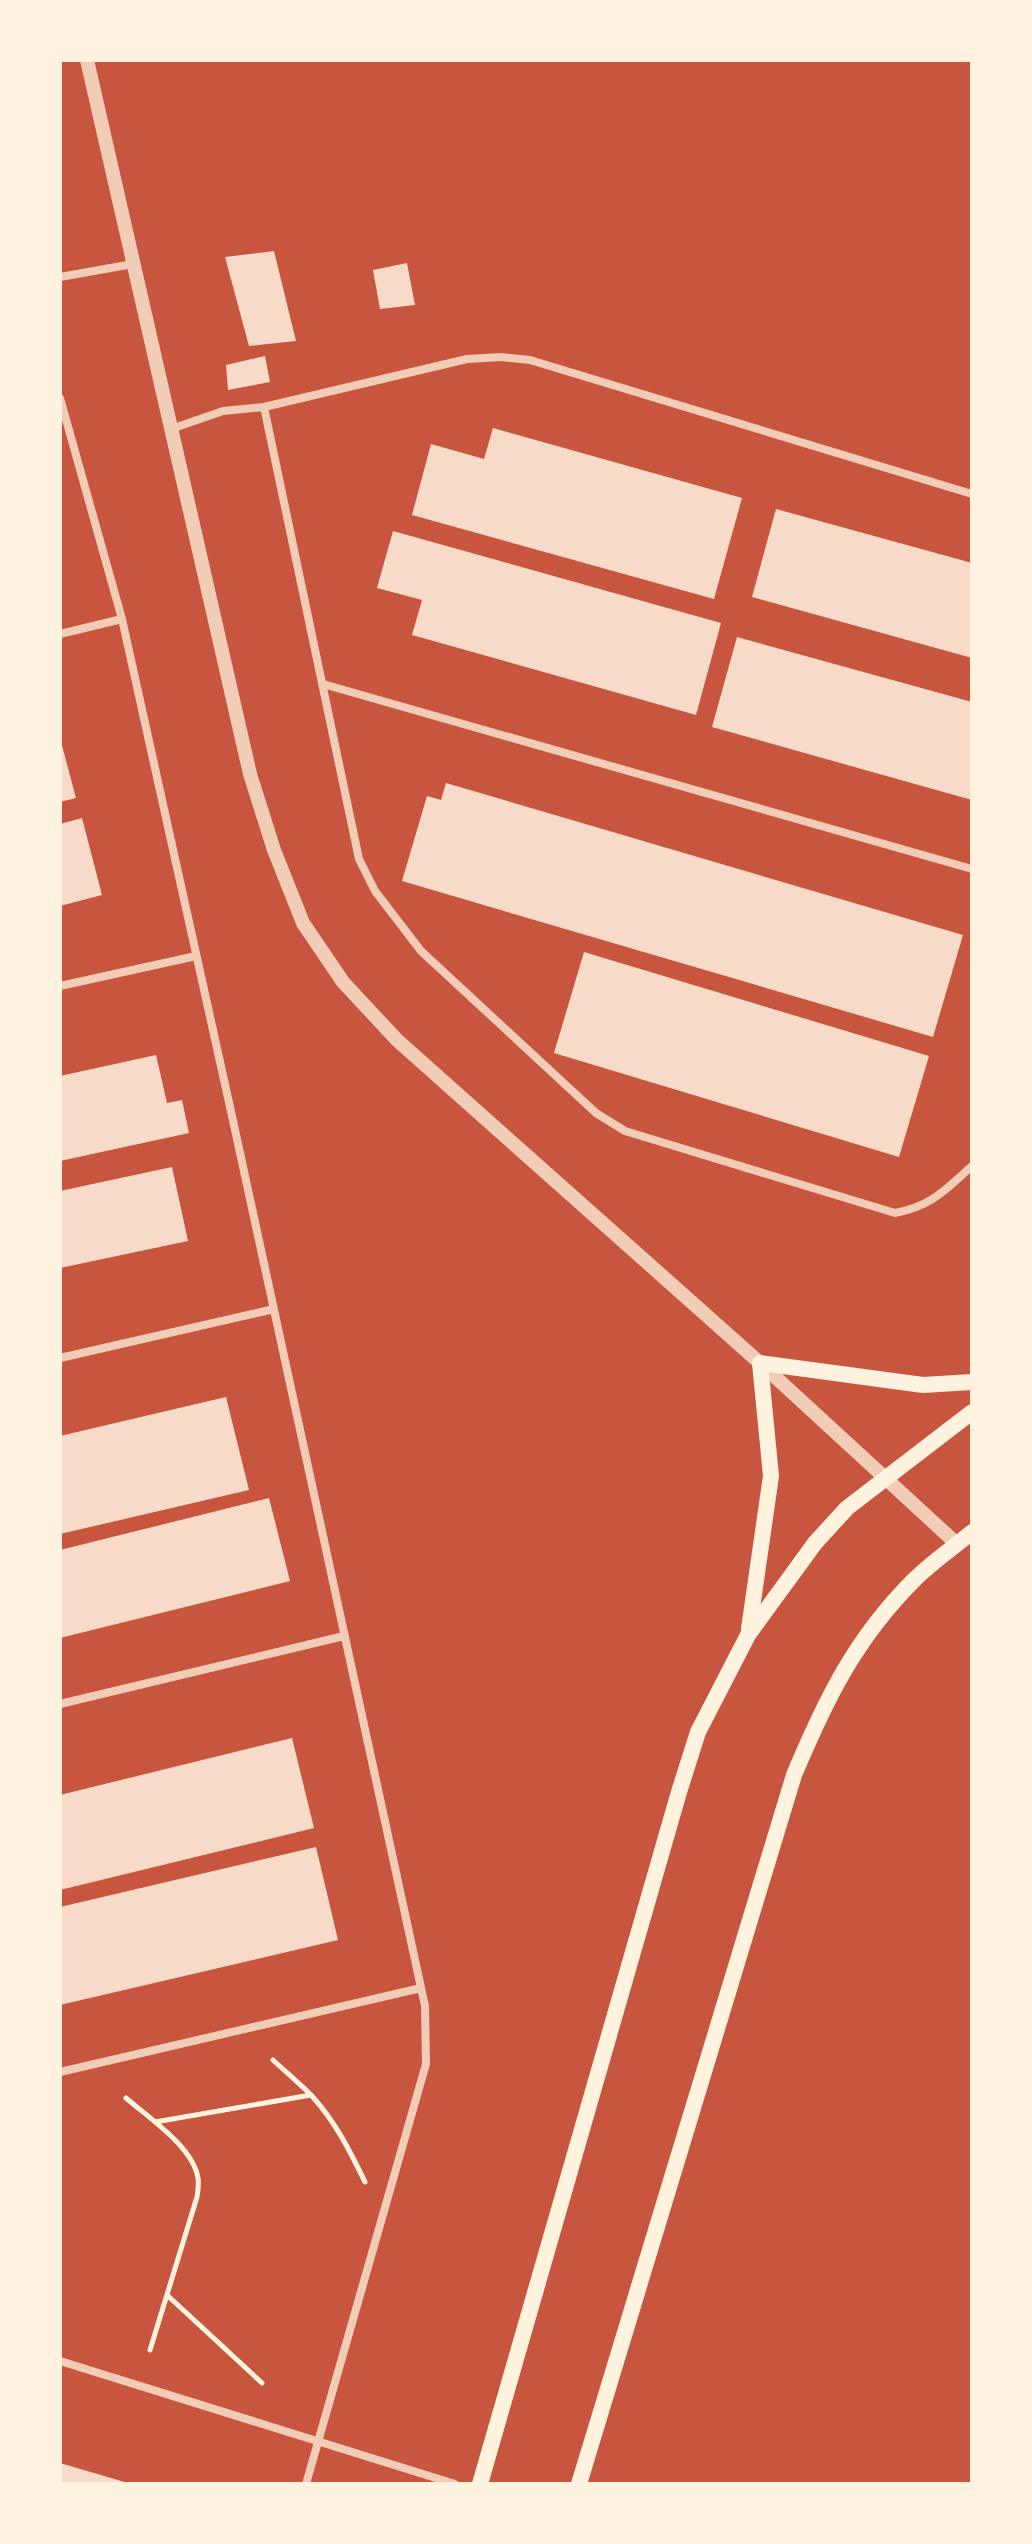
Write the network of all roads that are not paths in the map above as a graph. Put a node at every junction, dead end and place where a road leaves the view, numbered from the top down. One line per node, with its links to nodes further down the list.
1 (87, 60): 2 (street)
2 (133, 264): 3 (street); 6 (street)
3 (60, 277)
4 (60, 398): 8 (street)
5 (264, 407): 6 (street); 7 (street); 10 (street)
6 (171, 429): 17 (street)
7 (972, 494)
8 (122, 619): 9 (street); 12 (street)
9 (60, 634)
10 (323, 684): 11 (street); 14 (street)
11 (972, 869)
12 (196, 956): 13 (street); 15 (street)
13 (60, 986)
14 (972, 1166)
15 (274, 1309): 16 (street); 24 (street)
16 (60, 1358)
17 (760, 1363): 18 (main road); 20 (street); 23 (main road)
18 (972, 1382)
19 (972, 1412): 20 (main road)
20 (886, 1477): 22 (street); 23 (main road)
21 (972, 1532): 22 (main road)
22 (957, 1544): 33 (main road)
23 (748, 1635): 32 (main road)
24 (344, 1636): 25 (street); 26 (street)
25 (60, 1704)
26 (421, 1988): 27 (street); 29 (street)
27 (60, 2072)
28 (60, 2361): 29 (street)
29 (319, 2442): 30 (street); 31 (street)
30 (306, 2484)
31 (455, 2484)
32 (480, 2484)
33 (579, 2484)

